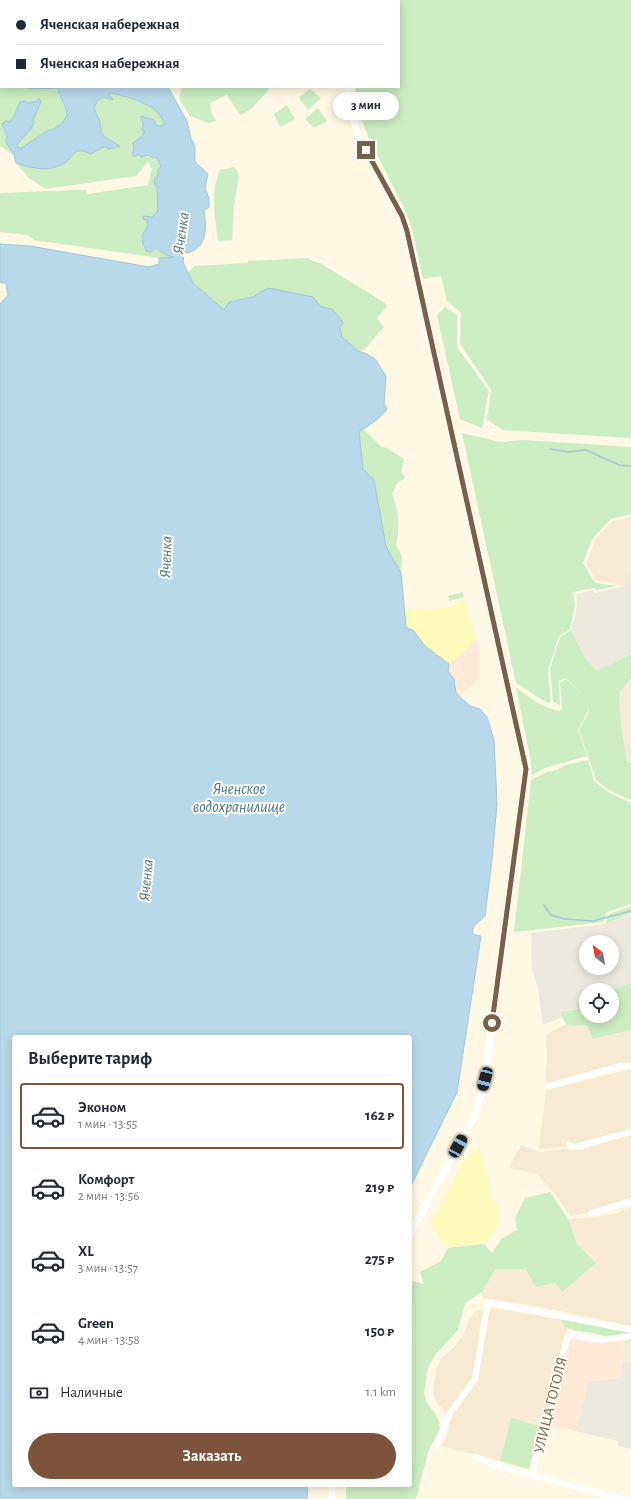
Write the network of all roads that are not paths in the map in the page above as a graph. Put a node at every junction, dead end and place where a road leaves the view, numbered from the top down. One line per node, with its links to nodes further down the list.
1 (348, 88): 8 (street)
2 (631, 1066): 3 (street)
3 (548, 1086)
4 (631, 1132): 5 (street)
5 (569, 1145)
6 (631, 1201): 7 (street)
7 (591, 1213)
8 (412, 1230)
9 (631, 1330): 11 (street)
10 (631, 1336): 13 (street, УЛИЦА ГОГОЛЯ)
11 (436, 1446)
12 (476, 1457): 13 (street)
13 (532, 1475): 16 (street)
14 (332, 1487): 15 (street)
15 (332, 1499)
16 (622, 1499)

